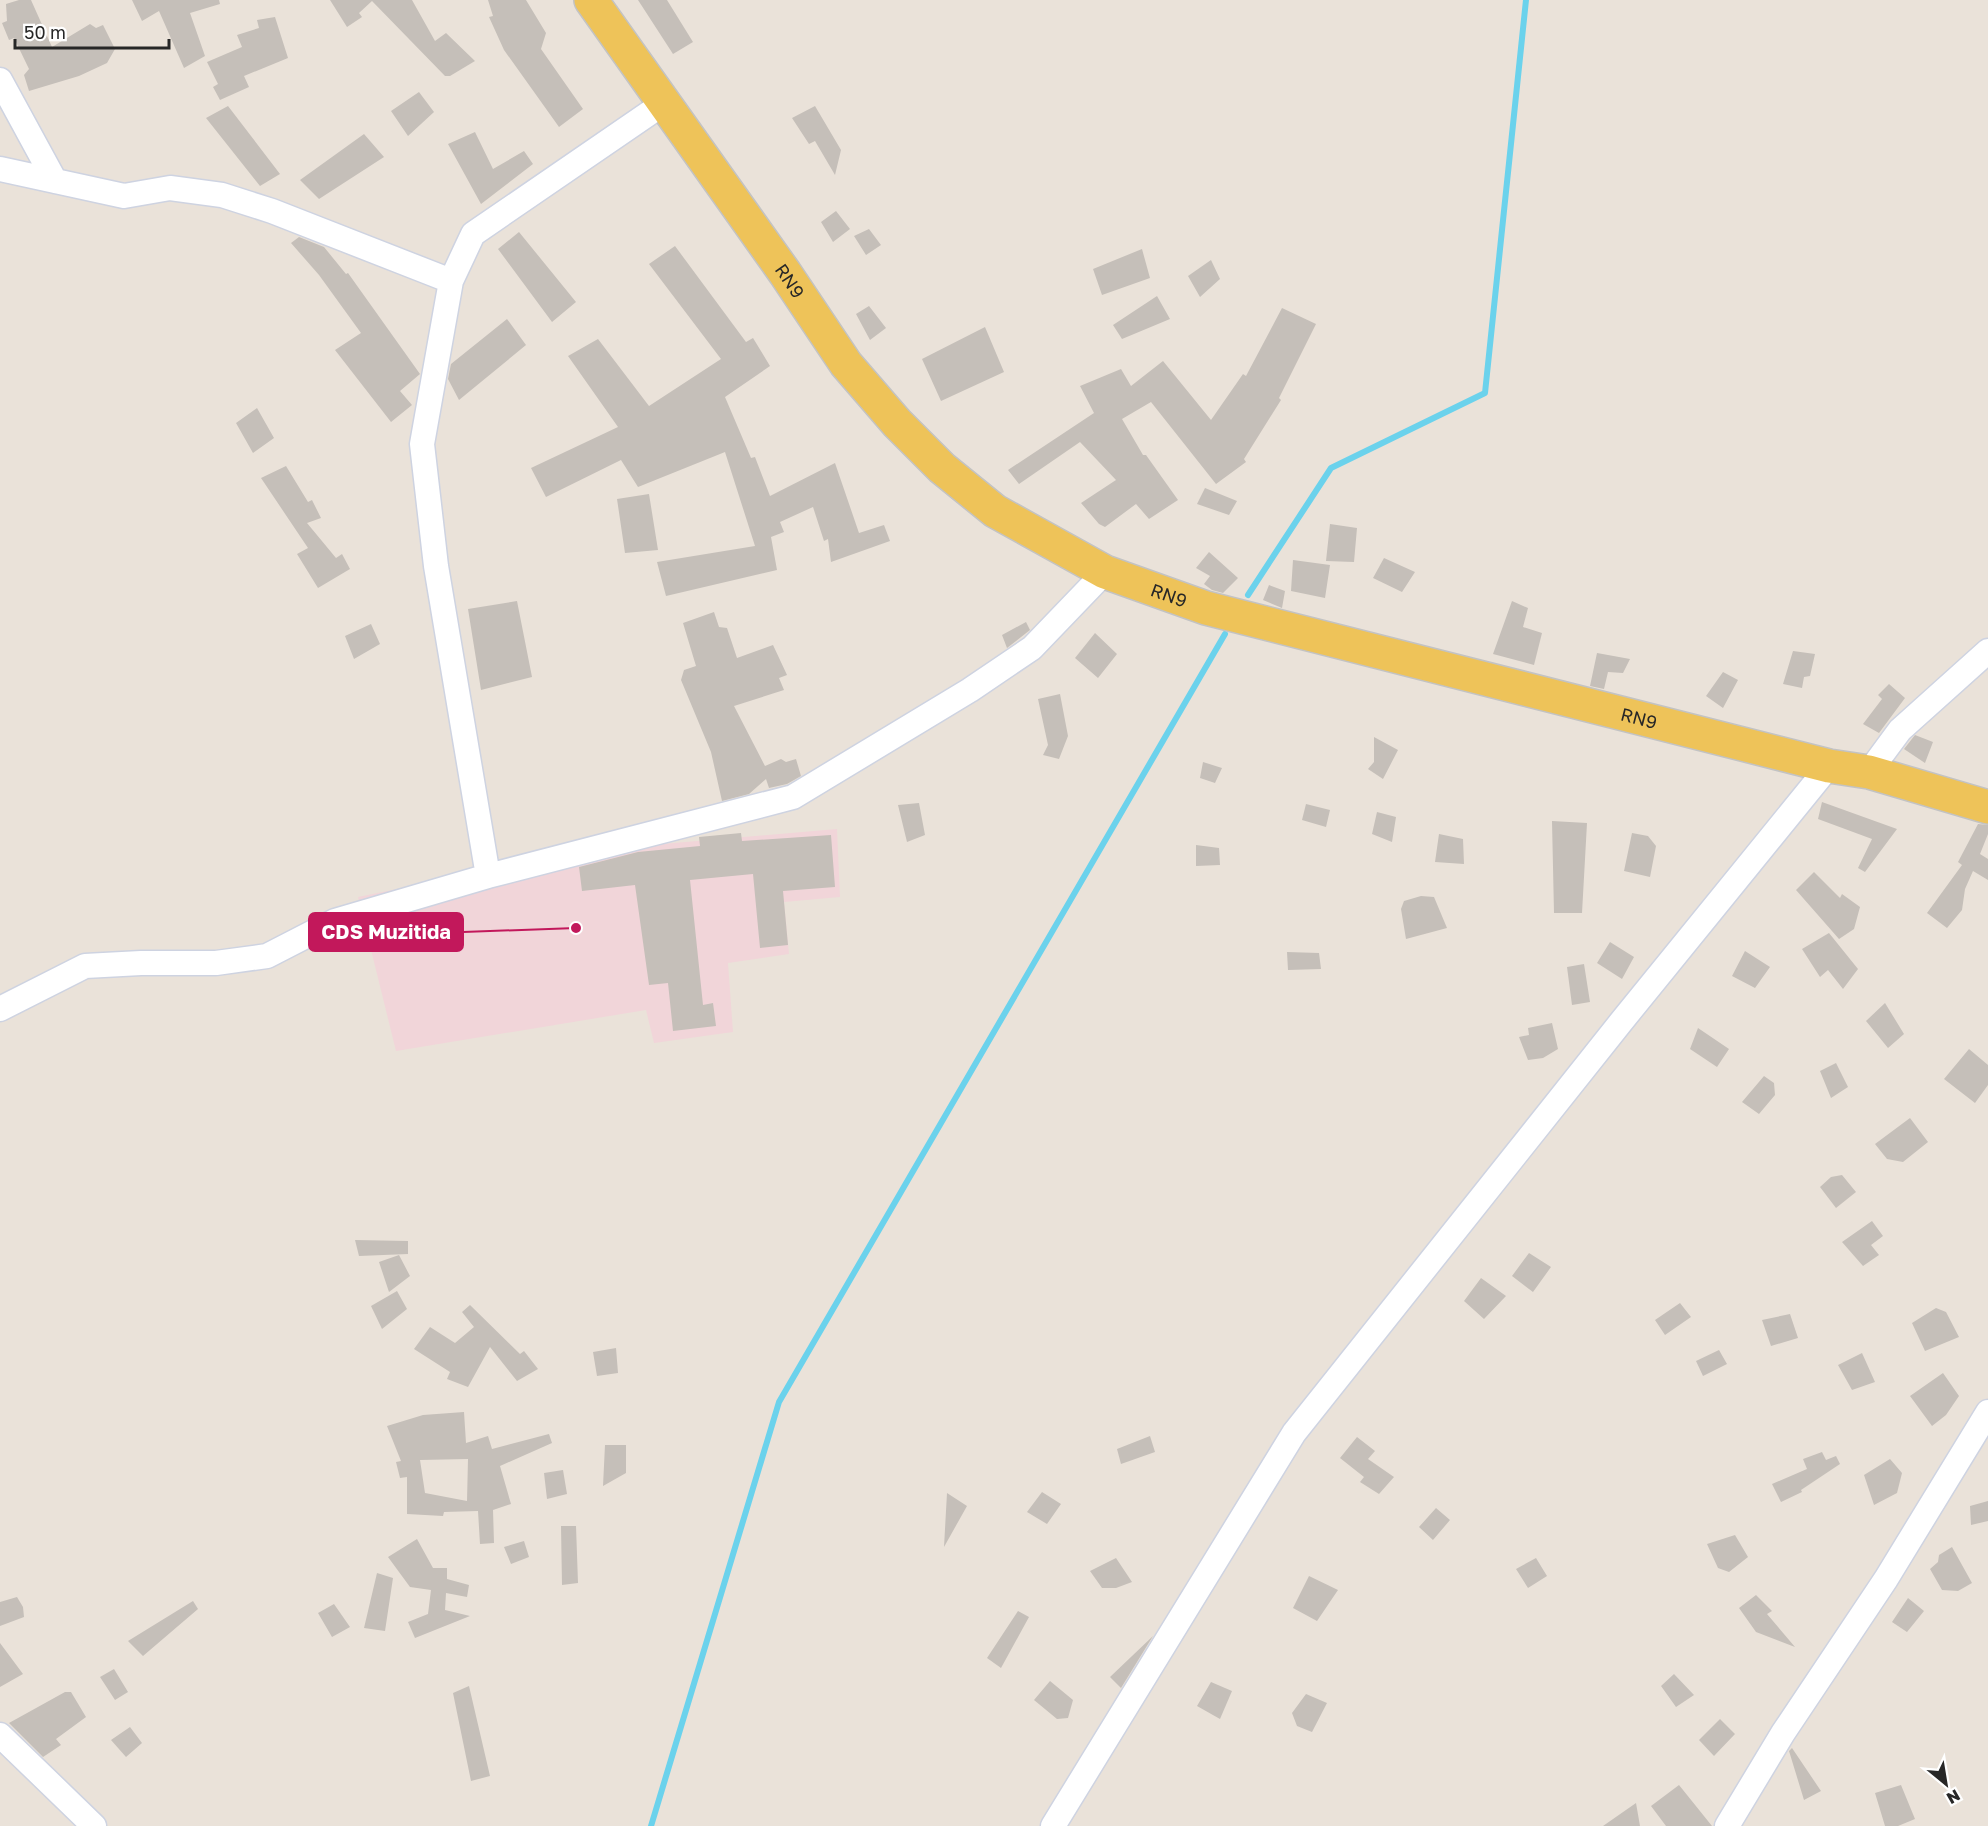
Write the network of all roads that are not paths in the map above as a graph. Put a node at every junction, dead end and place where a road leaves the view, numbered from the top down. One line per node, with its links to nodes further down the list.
1 (591, 0): 3 (main road, RN9)
2 (0, 80): 5 (street)
3 (664, 103): 6 (street); 7 (main road, RN9)
4 (0, 168): 5 (street)
5 (55, 181): 6 (street)
6 (451, 281): 12 (street)
7 (1105, 572): 9 (main road, RN9); 12 (street)
8 (1988, 651): 10 (street)
9 (1829, 766): 10 (main road, RN9); 17 (street)
10 (1869, 772): 11 (main road, RN9)
11 (1988, 807)
12 (488, 876): 13 (street)
13 (0, 1010)
14 (1988, 1412): 18 (street)
15 (0, 1735): 16 (street)
16 (94, 1826)
17 (1053, 1826)
18 (1727, 1826)

